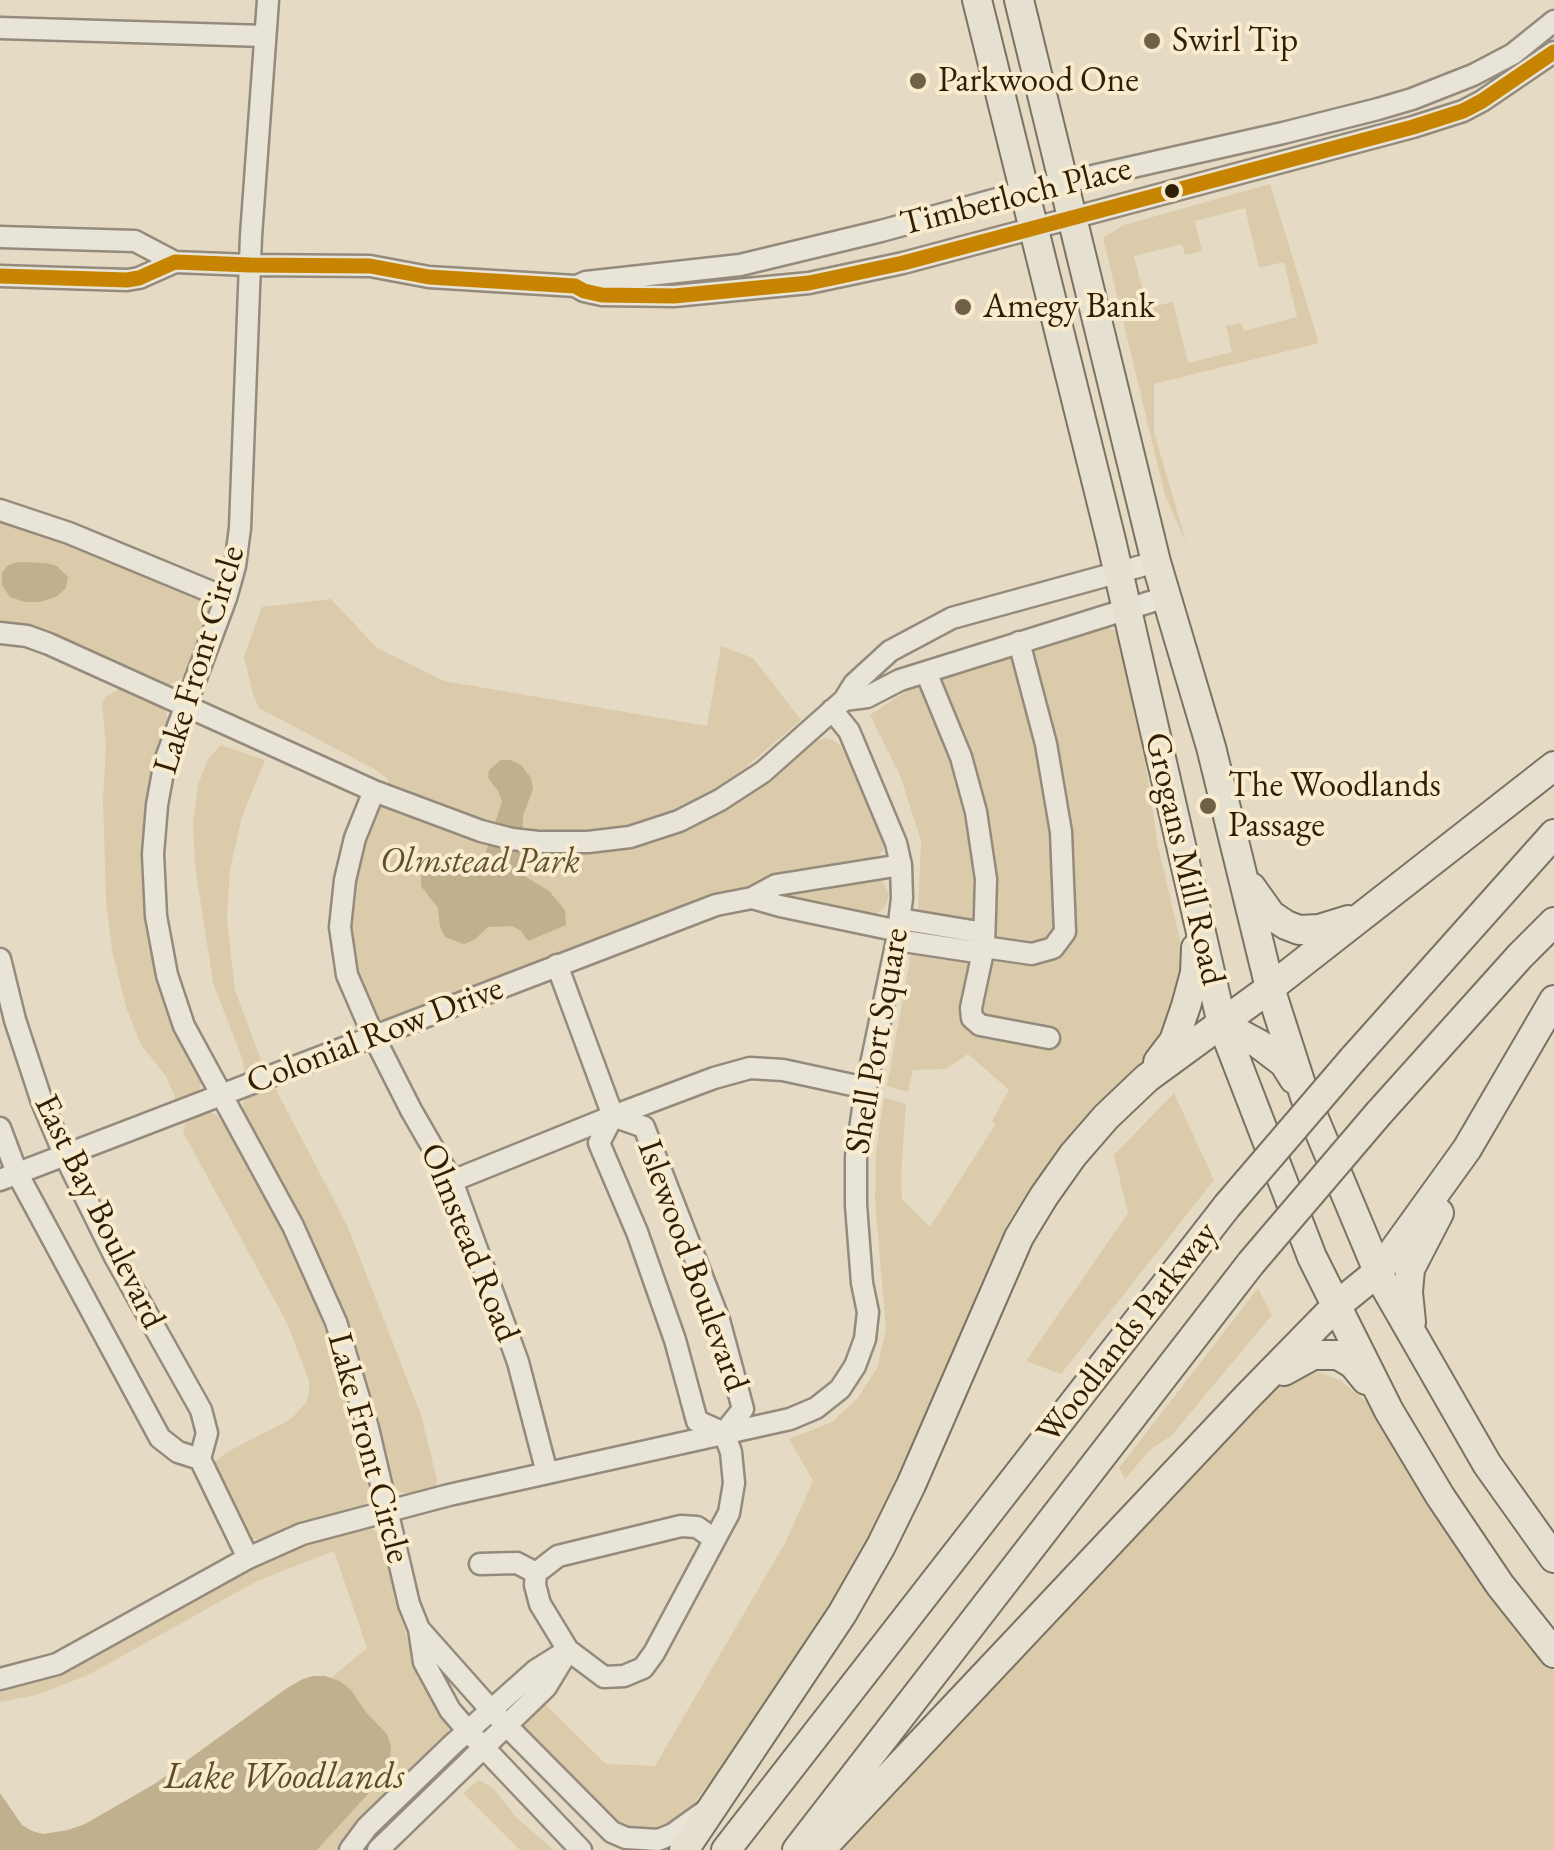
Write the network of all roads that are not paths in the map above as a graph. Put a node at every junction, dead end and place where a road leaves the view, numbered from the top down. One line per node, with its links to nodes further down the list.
1 (268, 0): 6 (street, Lake Front Circle)
2 (977, 0): 11 (main road, Grogans Mill Road)
3 (1020, 0): 10 (main road, Grogans Mill Road)
4 (1554, 21): 8 (street, Timberloch Place)
5 (0, 28): 6 (street)
6 (265, 36): 17 (street, Lake Front Circle)
7 (1554, 52): 9 (street, Timberloch Place)
8 (1406, 101): 9 (street); 10 (street, Timberloch Place)
9 (1413, 128): 12 (street, Timberloch Place)
10 (1064, 182): 11 (street, Timberloch Place); 12 (main road, Grogans Mill Road)
11 (1026, 191): 13 (main road, Grogans Mill Road); 15 (street, Timberloch Place)
12 (1072, 217): 13 (street, Timberloch Place); 24 (main road, Grogans Mill Road)
13 (1034, 228): 20 (street, Timberloch Place); 25 (main road, Grogans Mill Road)
14 (0, 237): 16 (street, Timberloch Place)
15 (800, 249): 18 (street, Timberloch Place); 20 (street)
16 (175, 262): 17 (street, Timberloch Place); 19 (street, Timberloch Place)
17 (250, 265): 21 (street, Timberloch Place); 27 (street, Lake Front Circle)
18 (733, 267): 21 (street, Timberloch Place); 22 (street)
19 (0, 276)
20 (810, 283): 22 (street, Timberloch Place)
21 (575, 286): 22 (street, Timberloch Place)
22 (737, 290)
23 (0, 510): 27 (street)
24 (1156, 562): 25 (street); 26 (main road, Grogans Mill Road)
25 (1118, 574): 28 (main road, Grogans Mill Road); 33 (street)
26 (1166, 597): 28 (street); 38 (main road, Grogans Mill Road)
27 (226, 598): 32 (street, Lake Front Circle)
28 (1127, 608): 30 (street); 40 (main road, Grogans Mill Road)
29 (0, 633): 32 (street)
30 (1018, 642): 31 (street); 44 (street, Colonial Row Drive)
31 (926, 672): 33 (street); 44 (street)
32 (186, 705): 35 (street); 54 (street, Lake Front Circle)
33 (838, 705): 35 (street); 37 (street, Shell Port Square)
34 (1554, 766): 41 (main road)
35 (374, 790): 50 (street, Olmstead Road)
36 (1554, 834): 89 (main road, Woodlands Parkway, bridge)
37 (901, 864): 39 (street, Colonial Row Drive); 43 (street, Shell Port Square)
38 (1243, 874): 41 (main road); 47 (main road, Grogans Mill Road)
39 (752, 898): 43 (street, Colonial Row Drive); 46 (street, Colonial Row Drive)
40 (1194, 912): 49 (main road, Grogans Mill Road); 52 (main road)
41 (1364, 916): 47 (main road)
42 (1554, 922): 90 (main road, Woodlands Parkway, bridge)
43 (898, 930): 44 (street, Colonial Row Drive); 53 (street, Shell Port Square)
44 (983, 944): 51 (street)
45 (0, 959): 59 (street, East Bay Boulevard)
46 (556, 965): 50 (street, Colonial Row Drive); 56 (street, Islewood Boulevard)
47 (1270, 988): 49 (main road); 55 (main road, Grogans Mill Road)
48 (1554, 1000): 58 (main road)
49 (1222, 1024): 52 (main road); 55 (main road); 63 (main road, Grogans Mill Road)
50 (373, 1035): 54 (street, Colonial Row Drive); 61 (street, Olmstead Road)
51 (1049, 1038)
52 (1147, 1078): 84 (main road)
53 (866, 1088): 56 (street); 67 (street, Shell Port Square)
54 (221, 1096): 59 (street, Colonial Row Drive); 70 (street, Lake Front Circle)
55 (1305, 1097): 62 (main road, Grogans Mill Road)
56 (613, 1116): 61 (street); 67 (street, Islewood Boulevard); 67 (street, Islewood Boulevard)
57 (0, 1128): 60 (street, East Bay Boulevard)
58 (1467, 1149): 62 (main road); 64 (main road)
59 (64, 1154): 60 (street, Colonial Row Drive); 68 (street, East Bay Boulevard)
60 (8, 1176): 68 (street, East Bay Boulevard)
61 (452, 1181): 69 (street, Olmstead Road)
62 (1379, 1271): 63 (main road); 64 (main road, Grogans Mill Road)
63 (1336, 1306): 65 (main road); 66 (main road, Grogans Mill Road)
64 (1412, 1334): 73 (main road, Grogans Mill Road)
65 (1246, 1398): 66 (main road); 91 (main road)
66 (1389, 1411): 78 (main road, Grogans Mill Road)
67 (724, 1433): 69 (street, Shell Port Square); 71 (street)
68 (200, 1460): 72 (street, East Bay Boulevard)
69 (547, 1473): 70 (street, Shell Port Square)
70 (387, 1512): 72 (street, Shell Port Square); 76 (street, Lake Front Circle)
71 (714, 1540): 75 (street); 77 (street)
72 (248, 1558): 79 (street, Shell Port Square)
73 (1554, 1558)
74 (480, 1564): 75 (street)
75 (536, 1573): 77 (street)
76 (419, 1628): 80 (street, Lake Front Circle); 82 (street, Lake Front Circle)
77 (568, 1650): 80 (street); 81 (street)
78 (1554, 1653)
79 (0, 1679)
80 (491, 1710): 81 (street, Lake Front Circle); 82 (street)
81 (506, 1726): 83 (street); 84 (street, Lake Front Circle)
82 (468, 1731): 83 (street, Lake Front Circle); 85 (street)
83 (483, 1749): 86 (street); 87 (street, Lake Front Circle)
84 (714, 1804): 88 (main road)
85 (351, 1850)
86 (378, 1850)
87 (581, 1850)
88 (684, 1850)
89 (726, 1850)
90 (797, 1850)
91 (820, 1850)

